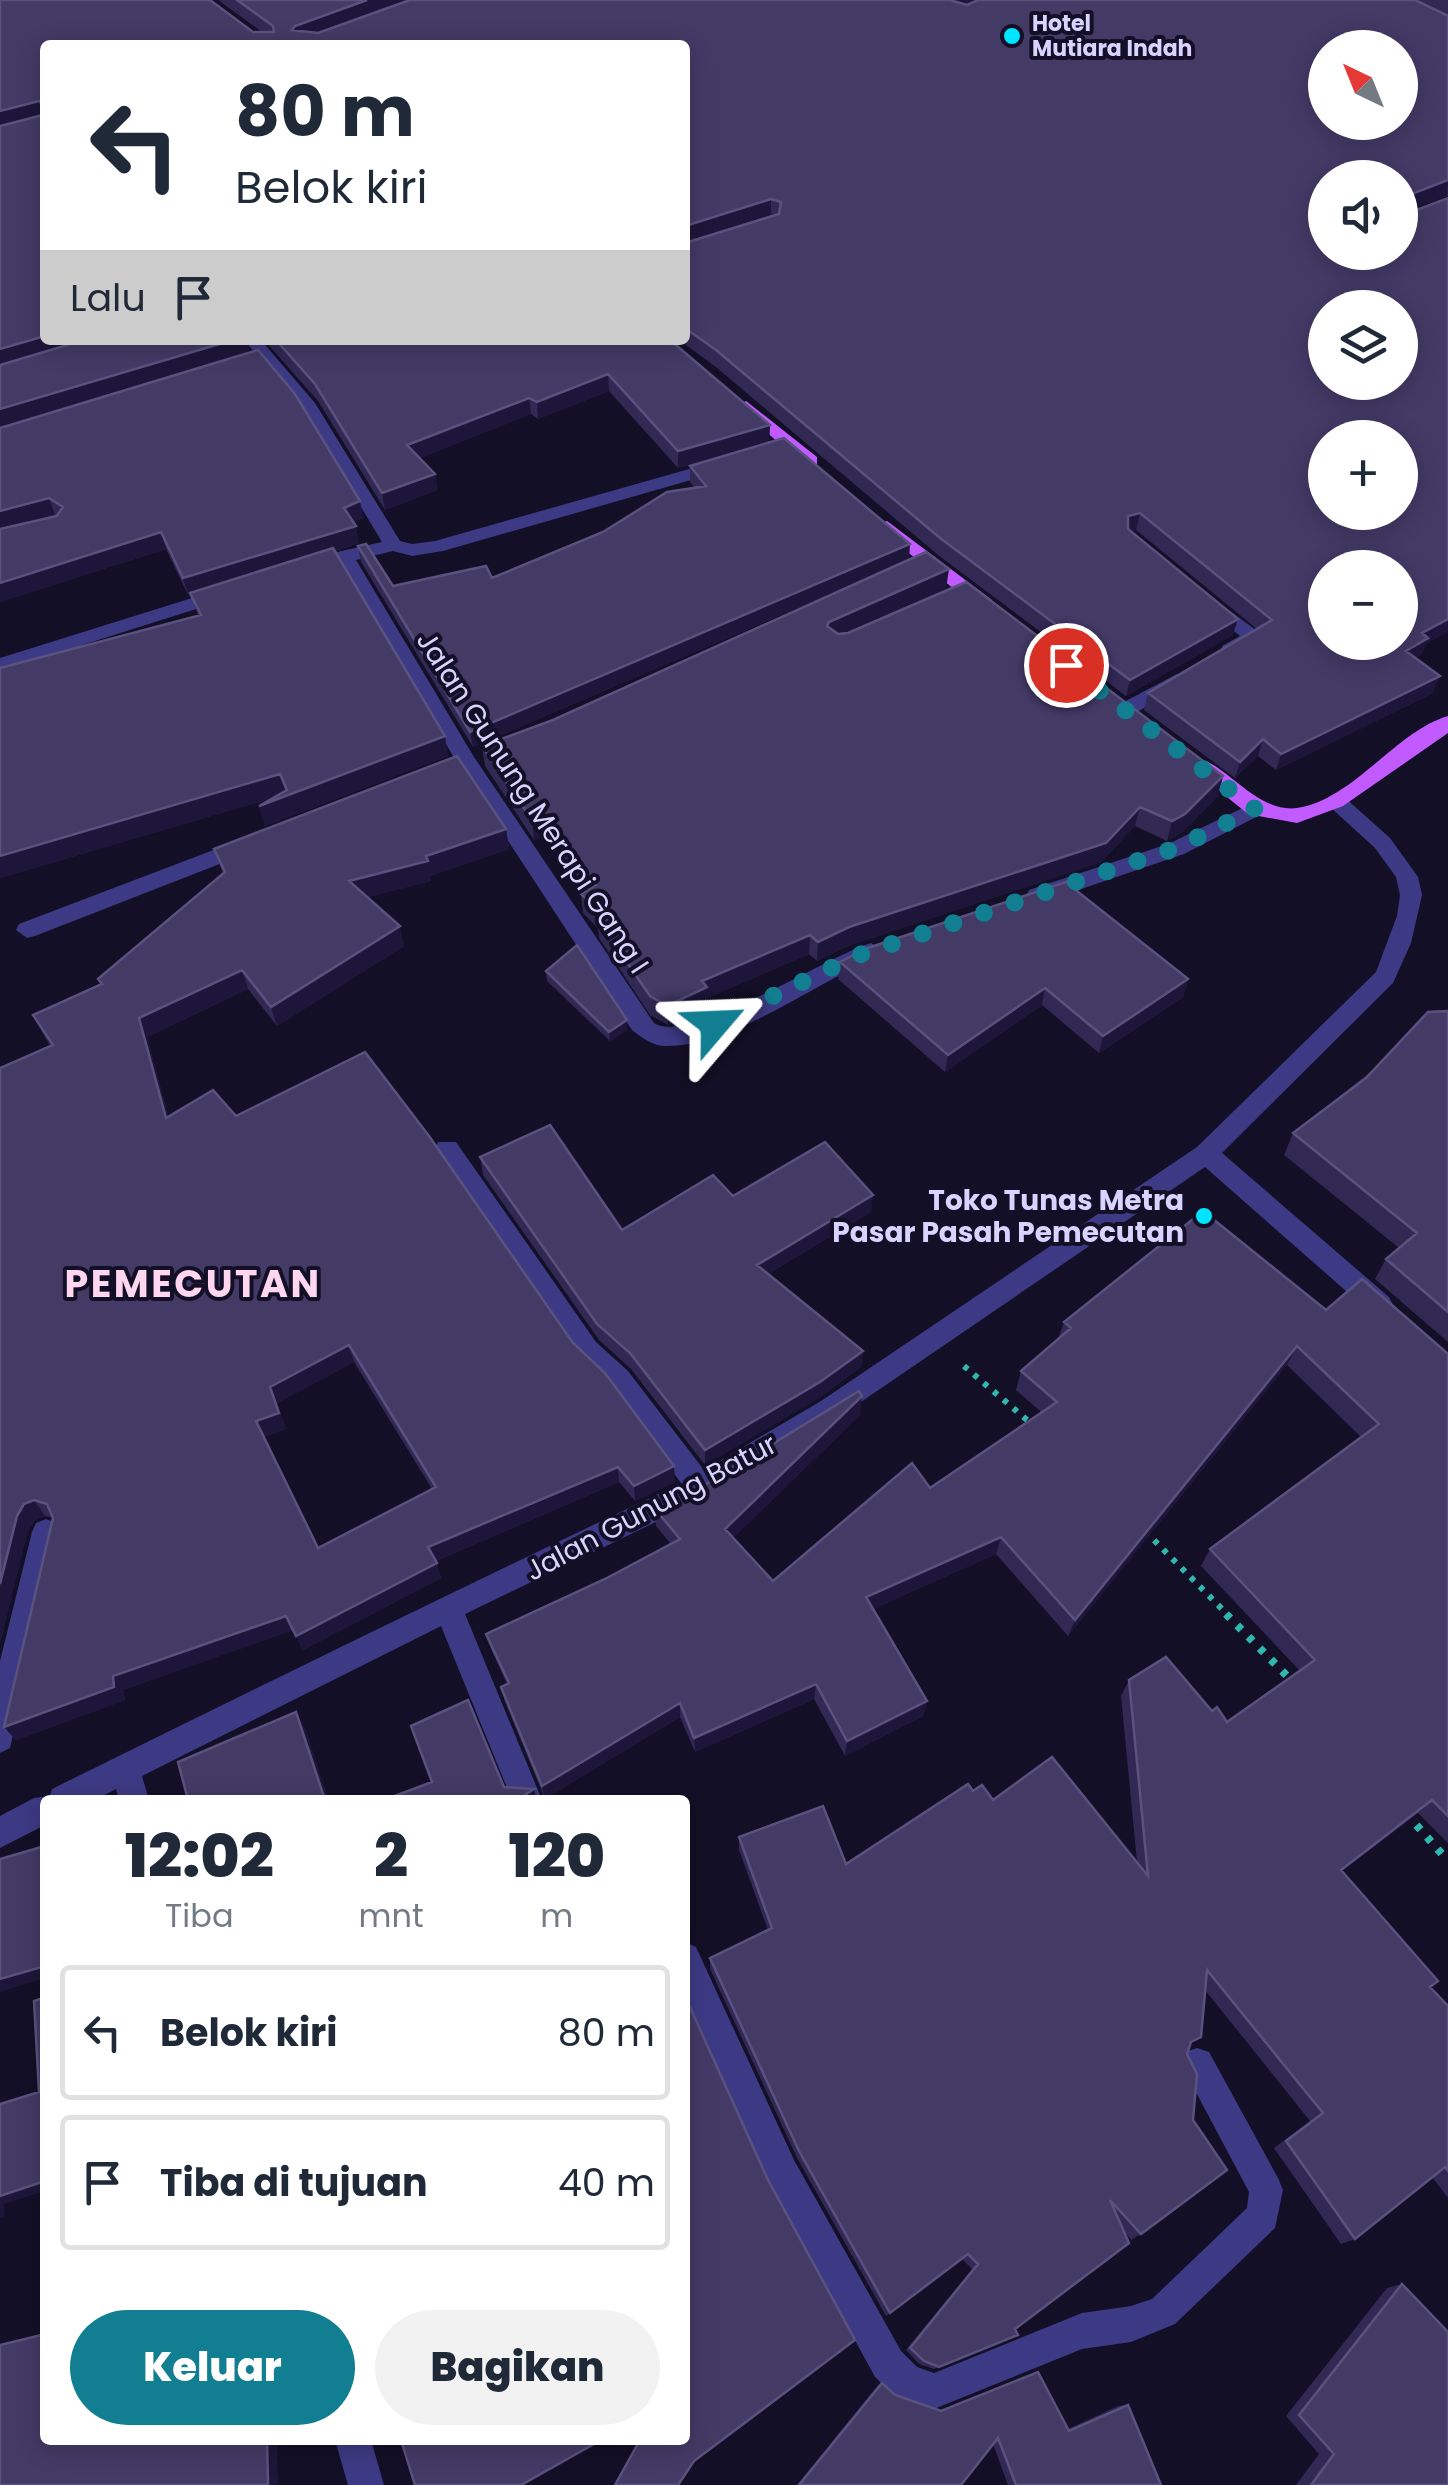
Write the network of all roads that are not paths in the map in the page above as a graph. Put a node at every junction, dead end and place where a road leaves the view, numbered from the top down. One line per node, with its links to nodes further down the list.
1 (256, 345): 2 (street)
2 (266, 357): 3 (street); 8 (street)
3 (247, 363)
4 (736, 398): 6 (main road)
5 (736, 461): 8 (street)
6 (822, 471)
7 (868, 510): 11 (main road)
8 (394, 545): 21 (street, Jalan Gunung Merapi Gang I)
9 (1193, 588): 13 (street)
10 (235, 590): 12 (street)
11 (995, 611)
12 (0, 665)
13 (1125, 710)
14 (1448, 723): 16 (main road)
15 (1183, 754): 17 (main road)
16 (1336, 801): 17 (main road); 23 (street, Jalan Gunung Batur)
17 (1255, 809): 19 (street)
18 (265, 838): 20 (street)
19 (1012, 905)
20 (27, 930)
21 (895, 944)
22 (446, 1149): 25 (street)
23 (1206, 1154): 24 (street); 25 (street, Jalan Gunung Batur)
24 (1403, 1324)
25 (700, 1487): 27 (street, Jalan Gunung Batur)
26 (46, 1532): 28 (street)
27 (449, 1610): 29 (street, Jalan Gunung Batur); 32 (street)
28 (0, 1738)
29 (124, 1768): 30 (street, Jalan Gunung Batur); 31 (street)
30 (73, 1795)
31 (132, 1795)
32 (525, 1795)
33 (40, 1812): 34 (street)
34 (0, 1833)
35 (690, 1969): 36 (street)
36 (1197, 2064)
37 (354, 2445): 38 (street)
38 (366, 2485)

